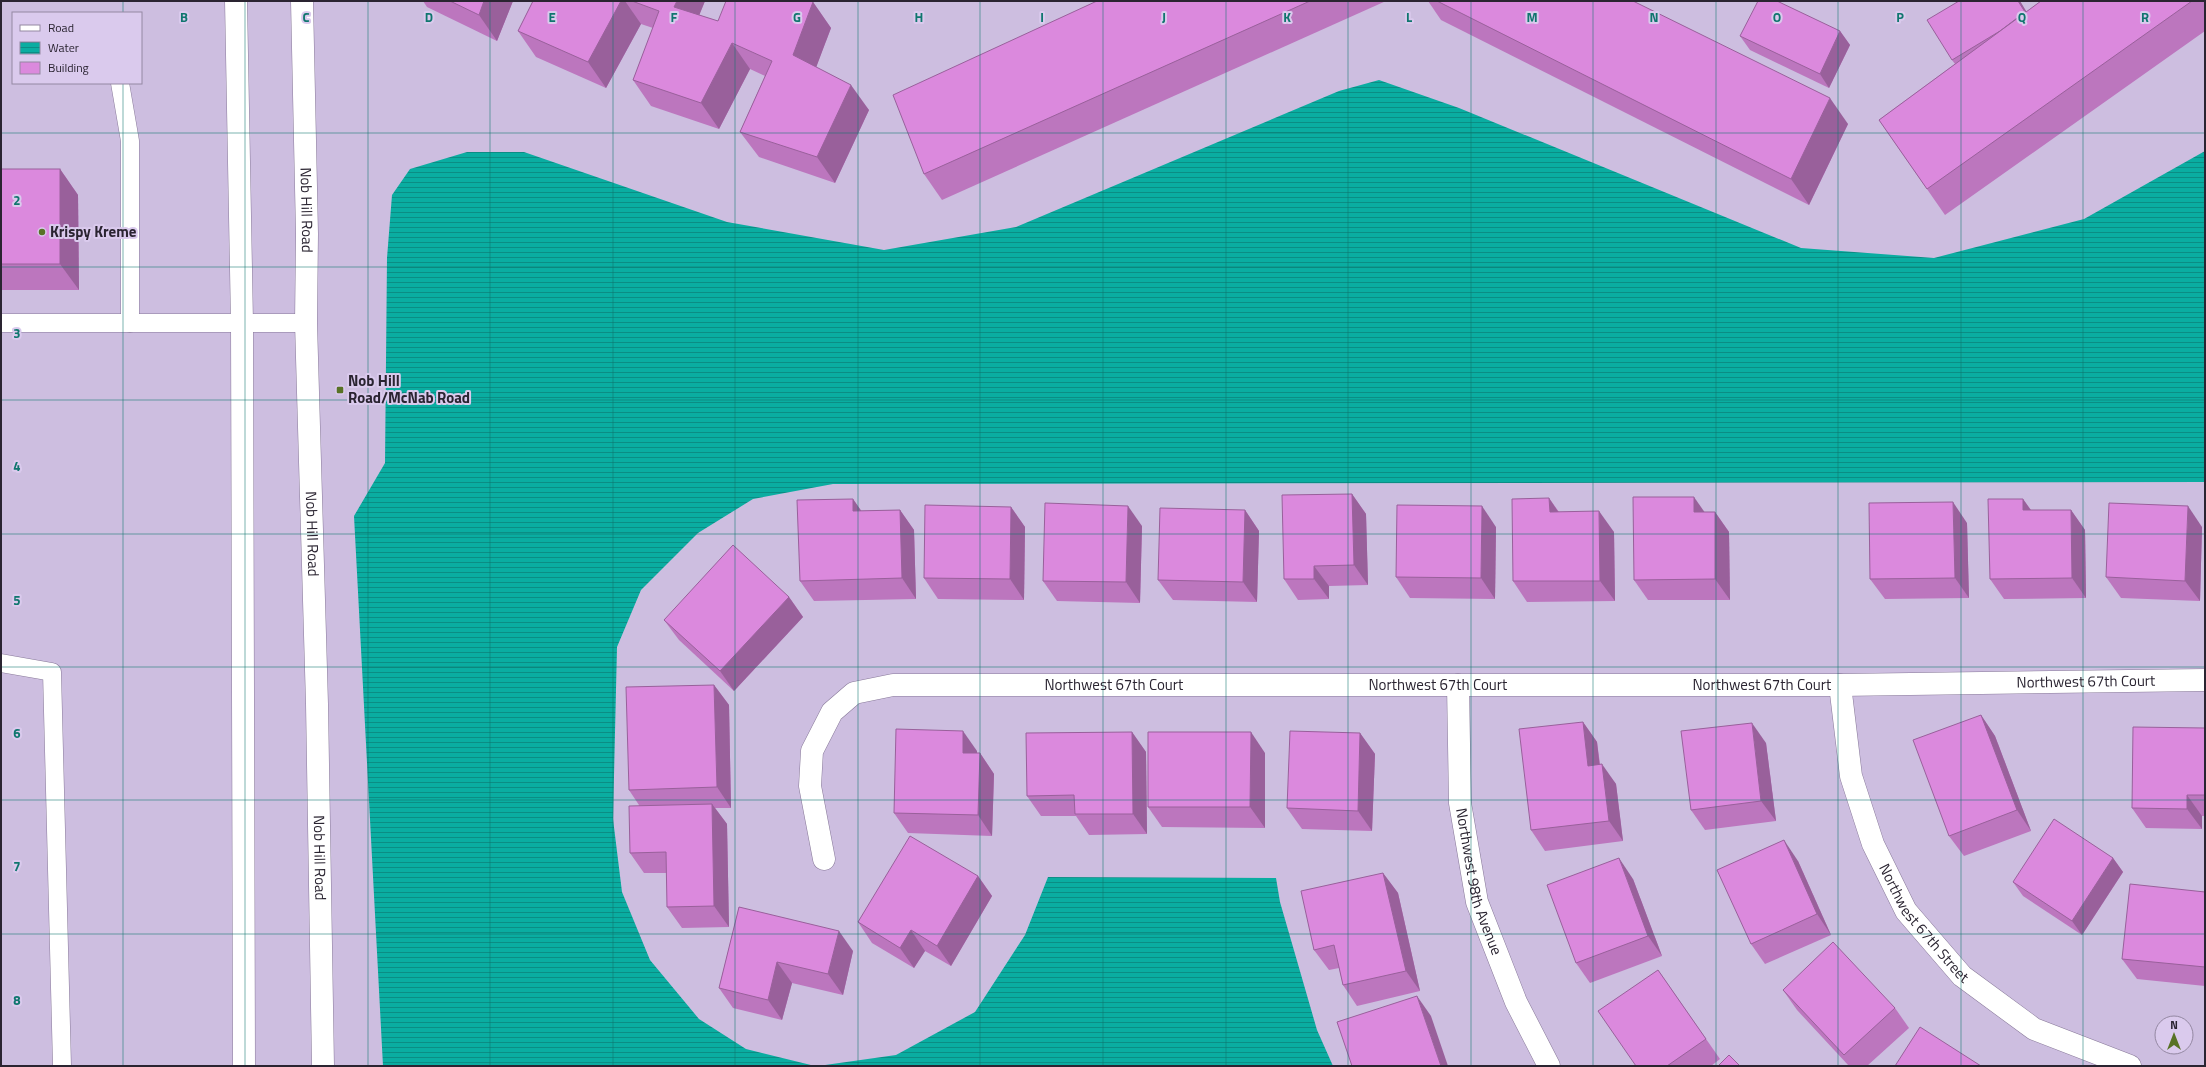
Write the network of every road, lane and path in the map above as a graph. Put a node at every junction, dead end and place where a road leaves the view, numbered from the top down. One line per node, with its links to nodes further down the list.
1 (236, 1): 6 (street)
2 (302, 1): 7 (street, Nob Hill Road)
3 (120, 84): 5 (lane)
4 (1, 323): 5 (lane)
5 (130, 323): 6 (lane)
6 (242, 323): 7 (lane); 14 (street)
7 (306, 323): 15 (street, Nob Hill Road)
8 (1, 663): 13 (lane)
9 (2205, 680): 11 (street, Northwest 67th Court)
10 (1458, 685): 11 (street, Northwest 67th Court); 12 (street, Northwest 67th Court); 16 (street, Northwest 98th Avenue)
11 (1840, 685): 17 (street, Northwest 67th Street)
12 (824, 859)
13 (62, 1066)
14 (244, 1066)
15 (323, 1066)
16 (1549, 1066)
17 (2130, 1066)

